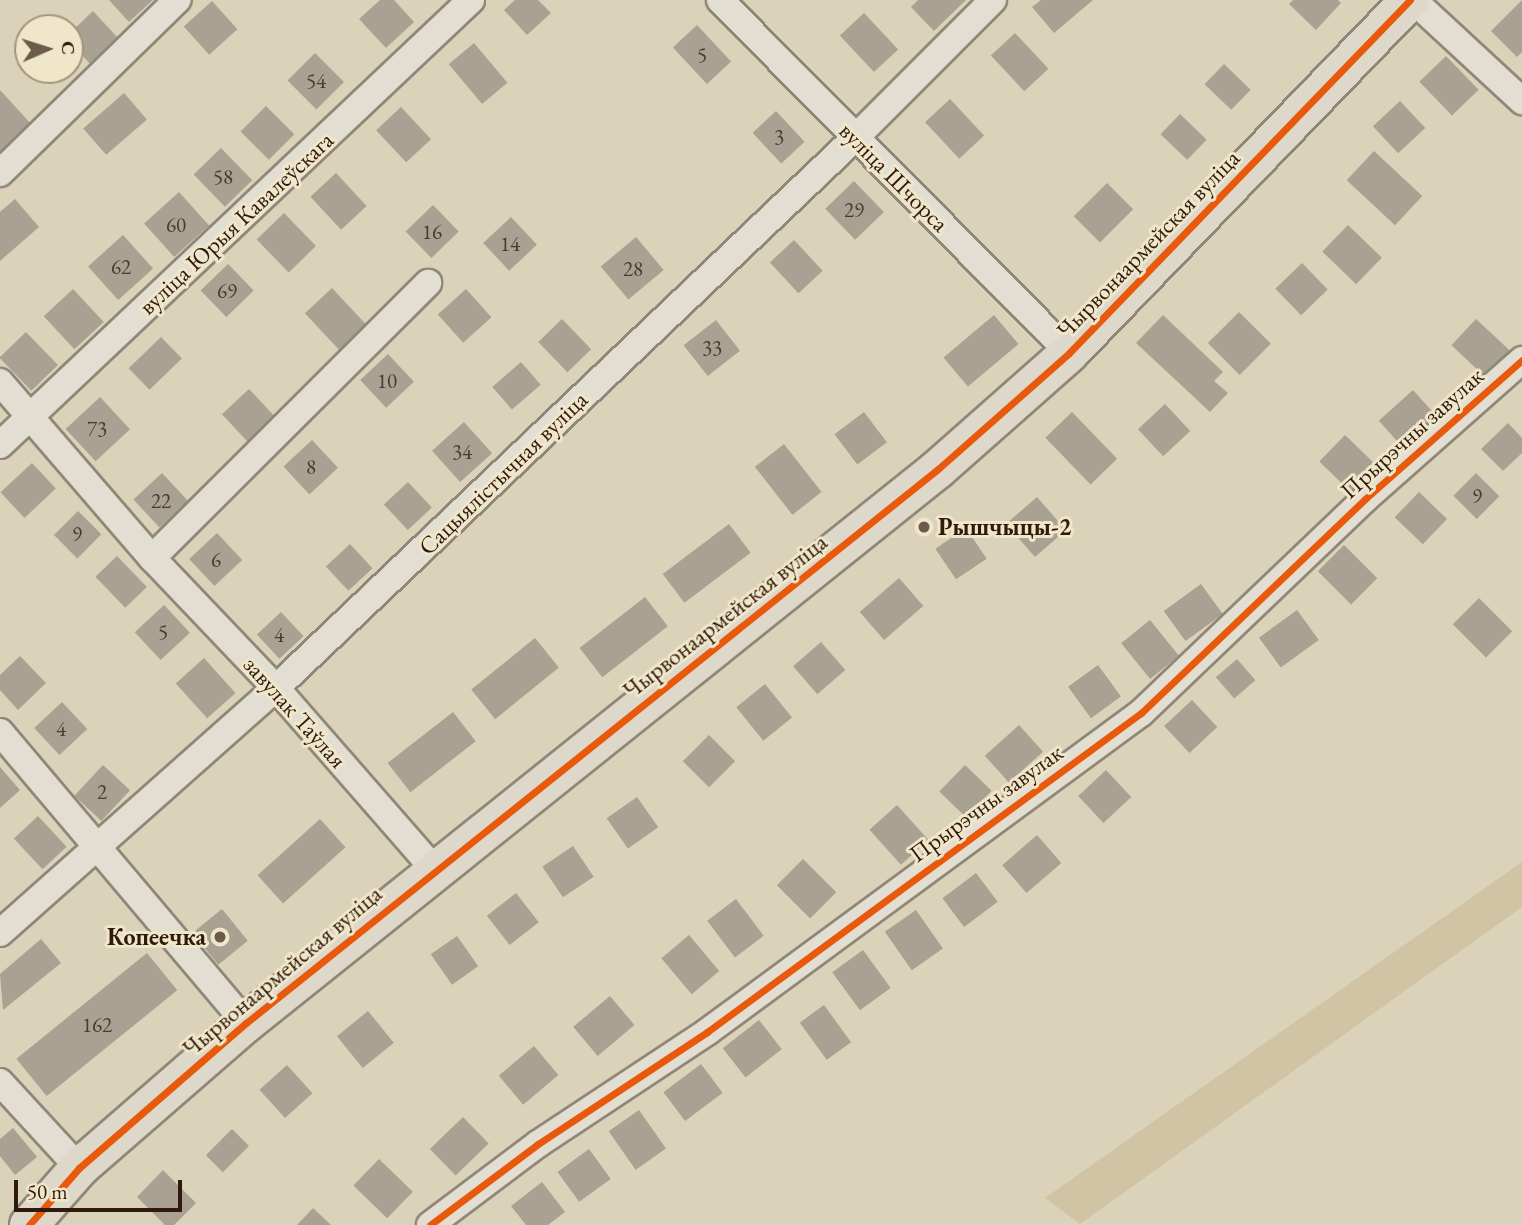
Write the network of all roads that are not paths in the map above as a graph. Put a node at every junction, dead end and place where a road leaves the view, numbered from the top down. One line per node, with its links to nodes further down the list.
1 (177, 0): 8 (street)
2 (720, 0): 7 (street, вуліца Шчорса)
3 (993, 0): 7 (street, Сацыялістычная вуліца)
4 (1412, 0): 6 (street); 10 (highway, Чырвонаармейская вуліца)
5 (454, 6): 13 (street, вуліца Юрыя Кавалеўскага)
6 (1522, 101)
7 (855, 138): 10 (street, вуліца Шчорса); 16 (street, Сацыялістычная вуліца)
8 (0, 173)
9 (428, 284): 15 (street)
10 (1069, 353): 19 (highway, Чырвонаармейская вуліца)
11 (1522, 360): 25 (street, Прырэчны завулак)
12 (0, 382): 13 (street, завулак Таўлая)
13 (32, 416): 14 (street, вуліца Юрыя Кавалеўскага); 15 (street, завулак Таўлая)
14 (0, 445)
15 (152, 558): 16 (street, завулак Таўлая)
16 (276, 688): 18 (street, Сацыялістычная вуліца); 19 (street, завулак Таўлая)
17 (0, 732): 18 (street)
18 (99, 844): 20 (street, Сацыялістычная вуліца); 21 (street)
19 (435, 870): 21 (highway, Чырвонаармейская вуліца)
20 (0, 933)
21 (246, 1023): 23 (highway, Чырвонаармейская вуліца)
22 (0, 1082): 23 (street)
23 (79, 1168): 24 (highway, Чырвонаармейская вуліца)
24 (29, 1225)
25 (430, 1225)

